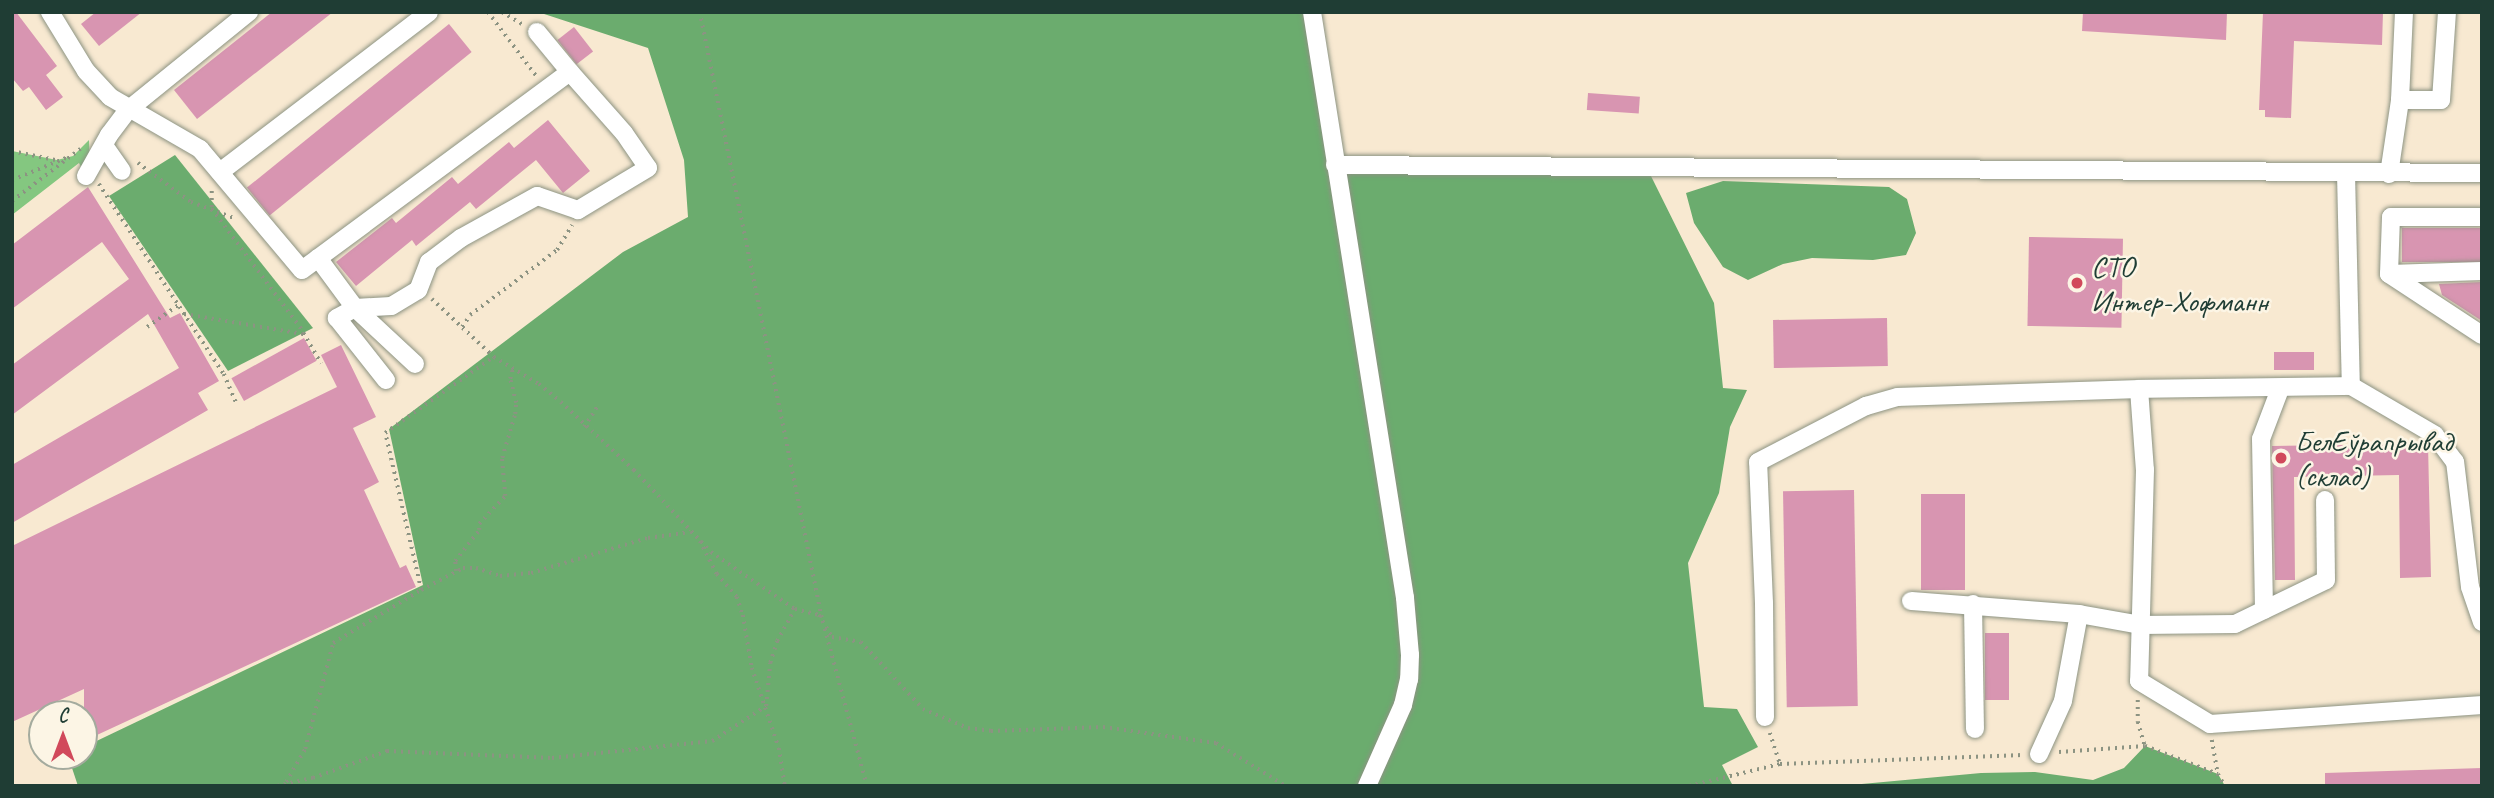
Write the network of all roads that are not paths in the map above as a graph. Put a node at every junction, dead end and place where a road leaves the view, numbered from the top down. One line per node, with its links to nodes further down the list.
1 (248, 12): 10 (street)
2 (429, 12): 14 (street)
3 (1312, 12): 13 (street)
4 (2404, 12): 9 (street)
5 (2447, 12): 9 (street)
6 (52, 13): 10 (street)
7 (537, 32): 8 (street)
8 (570, 72): 20 (street); 23 (street)
9 (2400, 100): 18 (street)
10 (128, 110): 11 (street); 14 (street)
11 (105, 147): 12 (street); 15 (street)
12 (127, 164)
13 (1335, 165): 16 (street); 41 (street)
14 (217, 168): 20 (street)
15 (88, 173)
16 (2346, 173): 18 (street); 27 (street)
17 (2482, 173): 18 (street)
18 (2389, 174)
19 (2482, 217): 22 (street)
20 (318, 258): 23 (street)
21 (2482, 271): 22 (street)
22 (2389, 274): 24 (street)
23 (355, 308): 25 (street); 26 (street)
24 (2480, 332)
25 (415, 364)
26 (386, 380)
27 (2351, 386): 29 (street); 35 (street)
28 (2139, 389): 29 (street); 36 (street); 38 (street)
29 (2280, 389): 33 (street)
30 (2325, 500): 33 (street)
31 (1911, 601): 32 (street)
32 (1973, 604): 34 (street); 39 (street)
33 (2264, 610): 36 (street)
34 (2079, 614): 36 (street); 40 (street)
35 (2482, 622)
36 (2140, 625): 37 (street)
37 (2482, 705)
38 (1765, 718)
39 (1975, 729)
40 (2039, 754)
41 (1367, 786)

